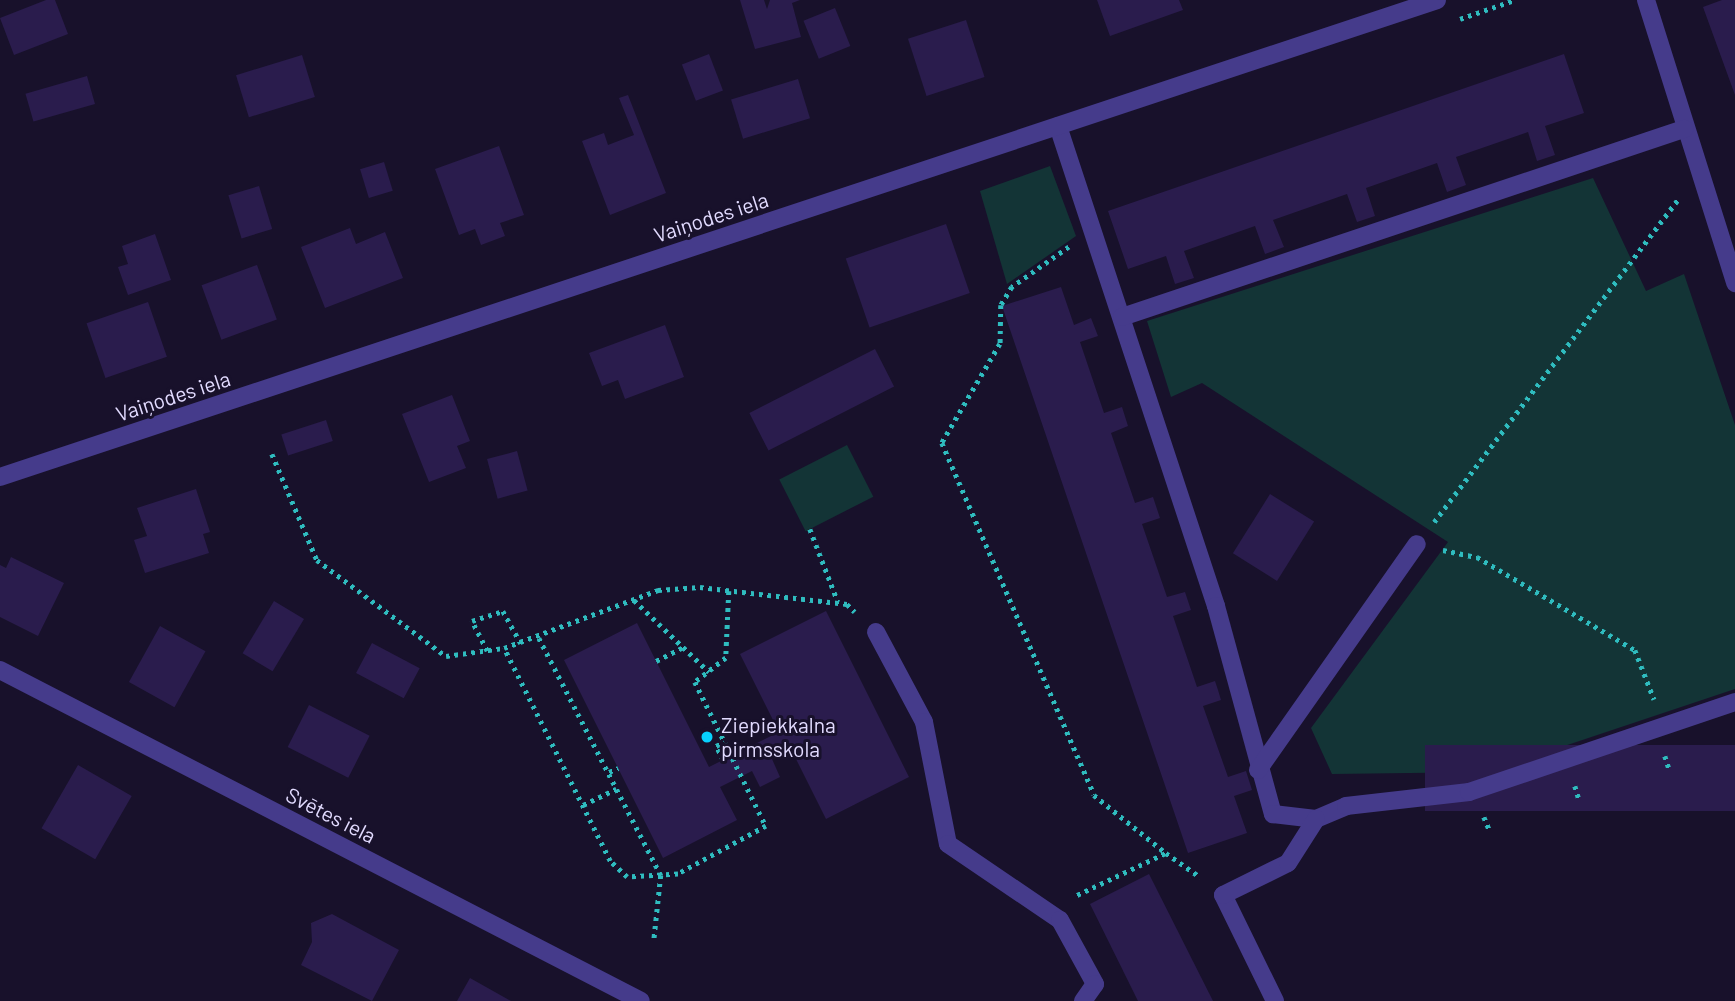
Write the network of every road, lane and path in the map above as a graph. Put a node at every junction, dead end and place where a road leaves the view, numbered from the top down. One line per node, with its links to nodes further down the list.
1 (1437, 0): 3 (street, Vaiņodes iela)
2 (1646, 0): 4 (street)
3 (1058, 127): 6 (street); 10 (street, Vaiņodes iela)
4 (1684, 129): 5 (street); 8 (street)
5 (1697, 173): 7 (street); 12 (path)
6 (1097, 239): 8 (street); 35 (path)
7 (1735, 283)
8 (1122, 317): 30 (street)
9 (272, 454): 21 (path)
10 (0, 477)
11 (810, 529): 15 (path)
12 (1417, 544): 26 (path); 30 (street)
13 (729, 591): 14 (path); 15 (path); 24 (path)
14 (634, 600): 17 (path); 19 (path)
15 (838, 602): 16 (path)
16 (876, 632): 41 (street)
17 (539, 638): 18 (path); 31 (path)
18 (521, 643): 20 (path); 21 (path)
19 (682, 647): 22 (path); 24 (path)
20 (504, 648): 21 (path); 33 (path)
21 (486, 651)
22 (656, 661)
23 (0, 670): 40 (street, Svētes iela)
24 (709, 672): 27 (path)
25 (1735, 702): 26 (street)
26 (1664, 726): 34 (street)
27 (724, 742): 28 (path); 36 (path)
28 (723, 760)
29 (618, 768): 31 (path)
30 (1258, 770): 34 (street)
31 (609, 772): 32 (path)
32 (617, 789): 33 (path); 36 (path)
33 (583, 806): 36 (path)
34 (1316, 819): 37 (street)
35 (1166, 853): 37 (path); 38 (path)
36 (661, 875): 39 (path)
37 (1223, 895): 42 (street)
38 (1080, 907)
39 (654, 941)
40 (641, 1001)
41 (1083, 1001)
42 (1275, 1001)

